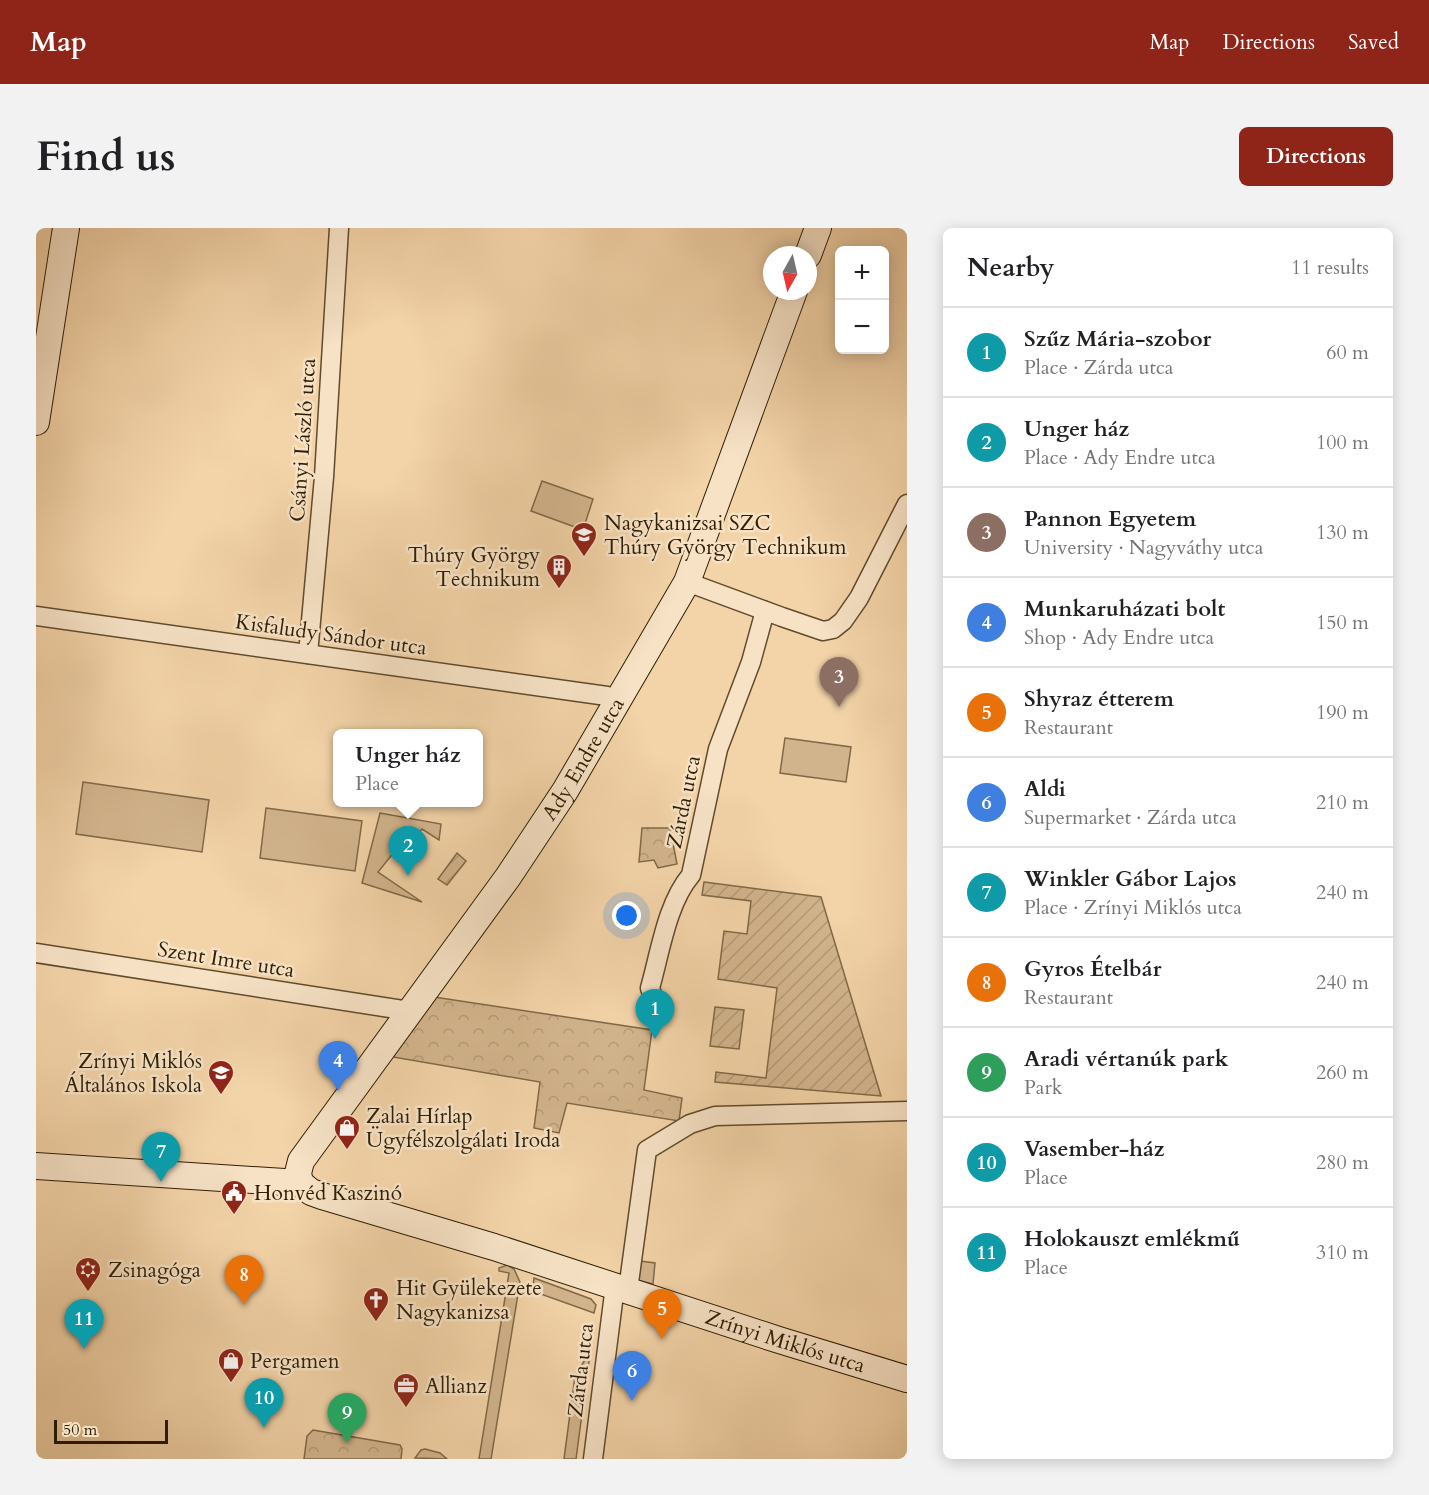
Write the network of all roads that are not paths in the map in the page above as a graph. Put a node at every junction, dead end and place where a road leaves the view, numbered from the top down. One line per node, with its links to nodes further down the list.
1 (66, 228): 6 (main road)
2 (339, 228): 11 (street, Csányi László utca)
3 (818, 228): 4 (main road)
4 (811, 246)
5 (791, 300): 8 (main road, Ady Endre utca)
6 (36, 422)
7 (907, 504): 9 (street)
8 (687, 582): 9 (street); 12 (main road, Ady Endre utca)
9 (765, 611): 14 (street, Zárda utca)
10 (36, 616): 11 (street, Kisfaludy Sándor utca)
11 (308, 654): 12 (street, Kisfaludy Sándor utca)
12 (617, 703): 15 (main road, Ady Endre utca)
13 (36, 953): 15 (street, Szent Imre utca)
14 (654, 1000)
15 (409, 1011): 18 (main road, Ady Endre utca)
16 (907, 1111): 19 (street, Zárda utca)
17 (36, 1166): 18 (main road, Zrínyi Miklós utca)
18 (300, 1183): 19 (main road, Zrínyi Miklós utca)
19 (622, 1288): 20 (main road, Zrínyi Miklós utca); 21 (street, Zárda utca)
20 (907, 1379)
21 (593, 1459)

